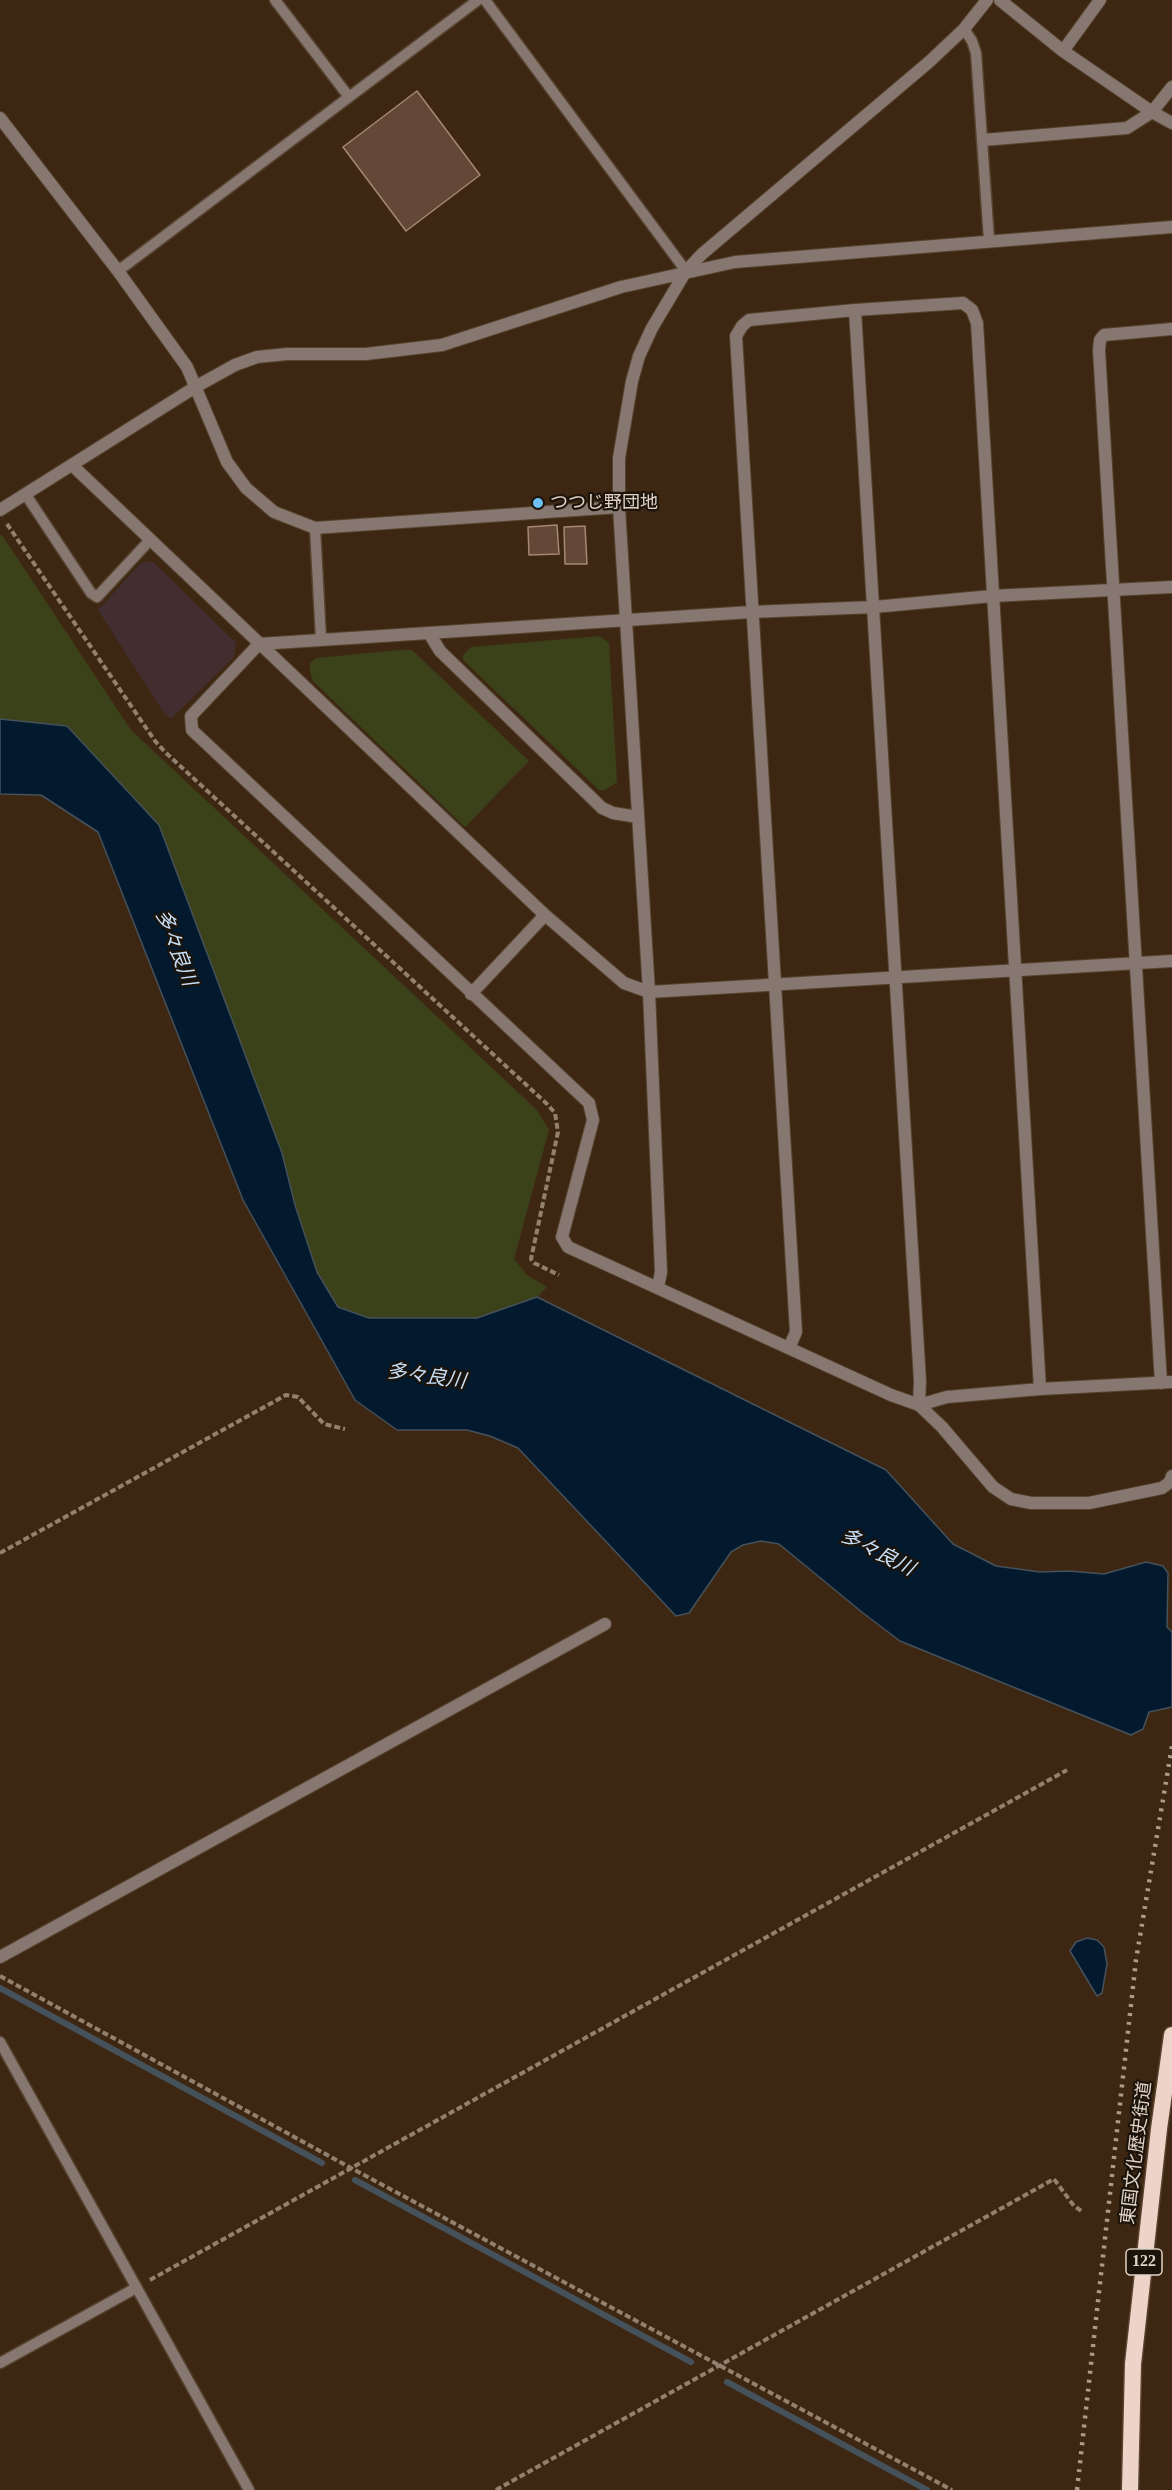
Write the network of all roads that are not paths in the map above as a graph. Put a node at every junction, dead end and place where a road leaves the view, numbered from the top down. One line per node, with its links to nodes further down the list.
1 (275, 0): 10 (lane)
2 (478, 0): 10 (lane)
3 (485, 0): 18 (lane)
4 (987, 0): 7 (street)
5 (1000, 0): 8 (street)
6 (1100, 0): 8 (street)
7 (964, 29): 14 (lane); 18 (street)
8 (1063, 51): 11 (street)
9 (1172, 87): 11 (street)
10 (349, 97): 17 (lane)
11 (1152, 112): 13 (street); 14 (street)
12 (0, 118): 17 (street)
13 (1172, 123)
14 (983, 140): 16 (lane)
15 (1172, 227): 16 (street)
16 (989, 240): 18 (street)
17 (118, 271): 21 (street)
18 (686, 271): 21 (street); 24 (street)
19 (855, 310): 30 (street); 31 (street); 32 (street)
20 (1172, 329): 29 (street)
21 (197, 386): 22 (street); 26 (street)
22 (73, 466): 23 (street); 27 (street)
23 (26, 495): 25 (street); 27 (lane)
24 (619, 507): 26 (street); 33 (street)
25 (1, 510)
26 (315, 528): 35 (lane)
27 (150, 540): 36 (street)
28 (1172, 587): 29 (street)
29 (1112, 590): 30 (street); 40 (street)
30 (992, 596): 31 (street); 41 (street)
31 (874, 607): 32 (street); 42 (street)
32 (751, 612): 33 (street); 43 (street)
33 (627, 620): 34 (street); 37 (street)
34 (429, 633): 35 (street); 37 (street)
35 (321, 639): 36 (street)
36 (259, 644): 38 (street); 45 (street)
37 (638, 817): 44 (street)
38 (545, 915): 44 (street); 45 (street)
39 (1172, 961): 40 (street)
40 (1135, 964): 41 (street); 48 (street)
41 (1016, 971): 42 (street); 49 (street)
42 (896, 977): 43 (street); 50 (street)
43 (774, 983): 44 (street); 47 (street)
44 (649, 992): 46 (street)
45 (471, 994): 46 (street)
46 (658, 1287): 47 (street)
47 (789, 1348): 50 (street)
48 (1166, 1382): 49 (street)
49 (1040, 1389): 50 (street)
50 (919, 1405): 51 (street)
51 (1172, 1476)
52 (605, 1624): 53 (street)
53 (0, 1957)
54 (1172, 2035): 59 (highway, 東国文化歴史街道 / 122)
55 (0, 2042): 56 (lane)
56 (136, 2288): 57 (lane); 58 (lane)
57 (0, 2363)
58 (249, 2490)
59 (1130, 2490)

